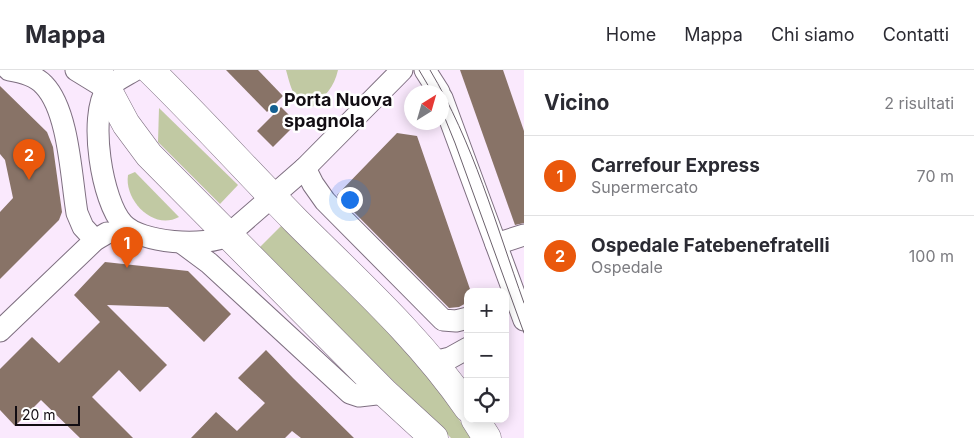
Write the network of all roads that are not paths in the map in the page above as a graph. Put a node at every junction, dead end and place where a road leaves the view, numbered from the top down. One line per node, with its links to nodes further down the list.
1 (9, 70): 15 (street)
2 (76, 70): 7 (street)
3 (135, 70): 7 (street)
4 (150, 70): 11 (main road)
5 (402, 70): 10 (street)
6 (425, 70): 8 (street)
7 (102, 80): 12 (street); 13 (main road)
8 (434, 85)
9 (449, 116): 17 (street)
10 (305, 168): 11 (street); 19 (street)
11 (273, 196): 13 (street); 23 (main road)
12 (127, 228): 15 (street); 16 (street)
13 (228, 235): 16 (street); 24 (main road)
14 (524, 235): 17 (street)
15 (95, 240): 21 (street)
16 (182, 243): 24 (street)
17 (496, 244): 18 (street)
18 (505, 283): 20 (street)
19 (464, 319)
20 (524, 320)
21 (0, 331)
22 (464, 350): 23 (street)
23 (434, 362): 25 (main road)
24 (386, 393): 27 (main road); 28 (main road)
25 (464, 403)
26 (478, 423): 29 (main road)
27 (407, 438)
28 (434, 438)
29 (487, 438)

